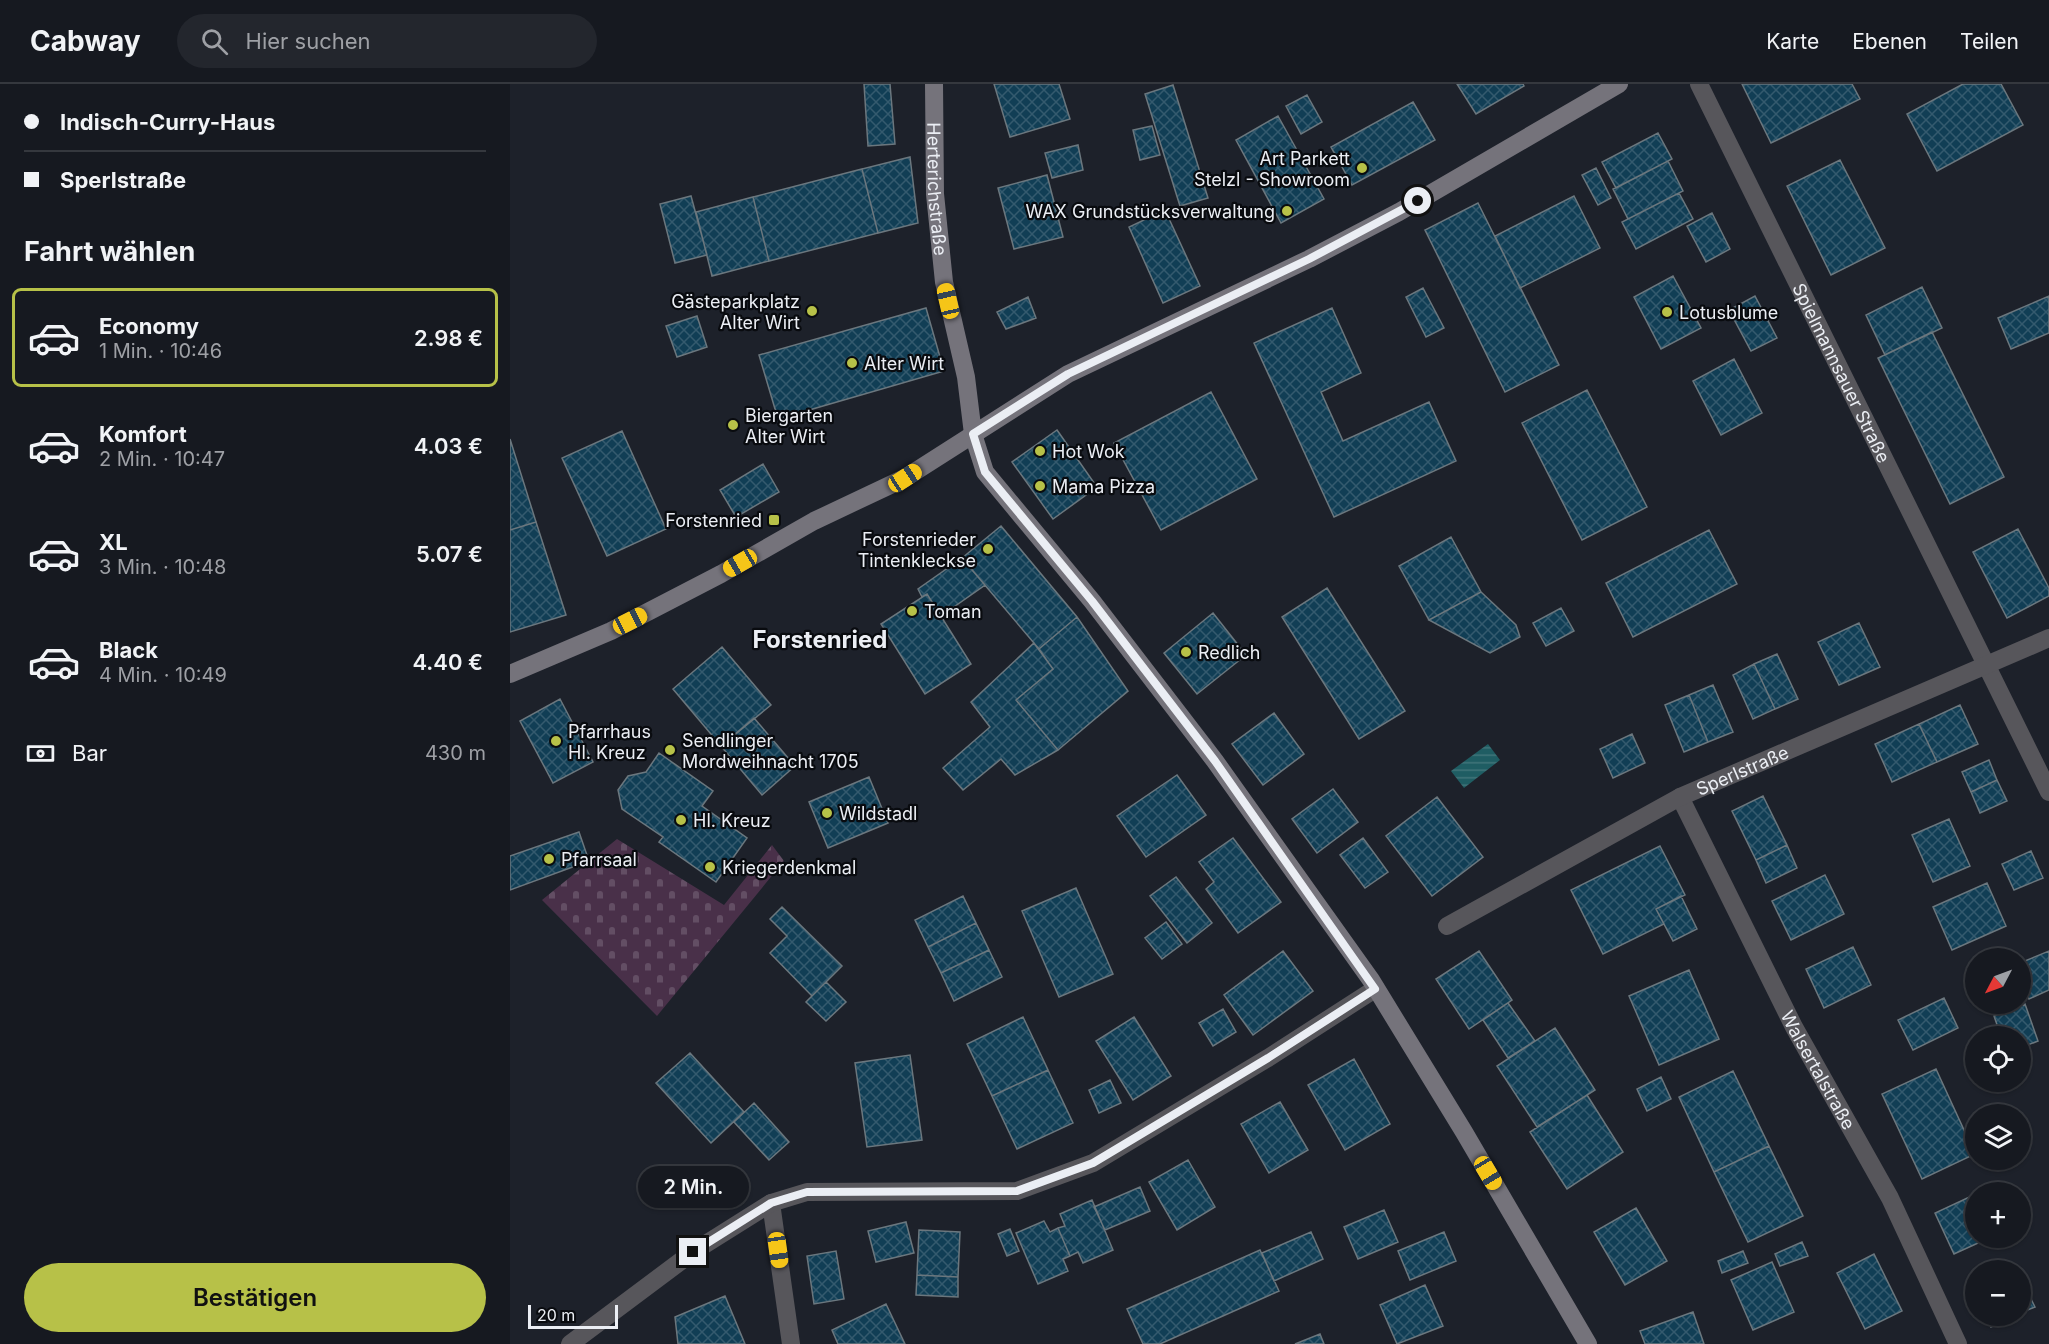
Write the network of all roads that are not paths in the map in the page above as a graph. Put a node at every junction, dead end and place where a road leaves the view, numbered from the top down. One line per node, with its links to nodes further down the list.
1 (934, 84): 4 (main road, Herterichstraße)
2 (1618, 84): 4 (main road)
3 (1699, 84): 6 (street, Spielmannsauer Straße)
4 (973, 434): 7 (main road); 11 (main road, Herterichstraße)
5 (2049, 638): 6 (street, Sperlstraße)
6 (1985, 664): 8 (street, Spielmannsauer Straße); 9 (street, Sperlstraße)
7 (510, 674)
8 (2049, 792)
9 (1680, 797): 10 (street, Sperlstraße); 16 (street, Walsertalstraße)
10 (1447, 927)
11 (1375, 989): 12 (street); 15 (main road, Herterichstraße)
12 (771, 1203): 13 (street); 14 (street)
13 (570, 1344)
14 (790, 1344)
15 (1588, 1344)
16 (1958, 1344)

